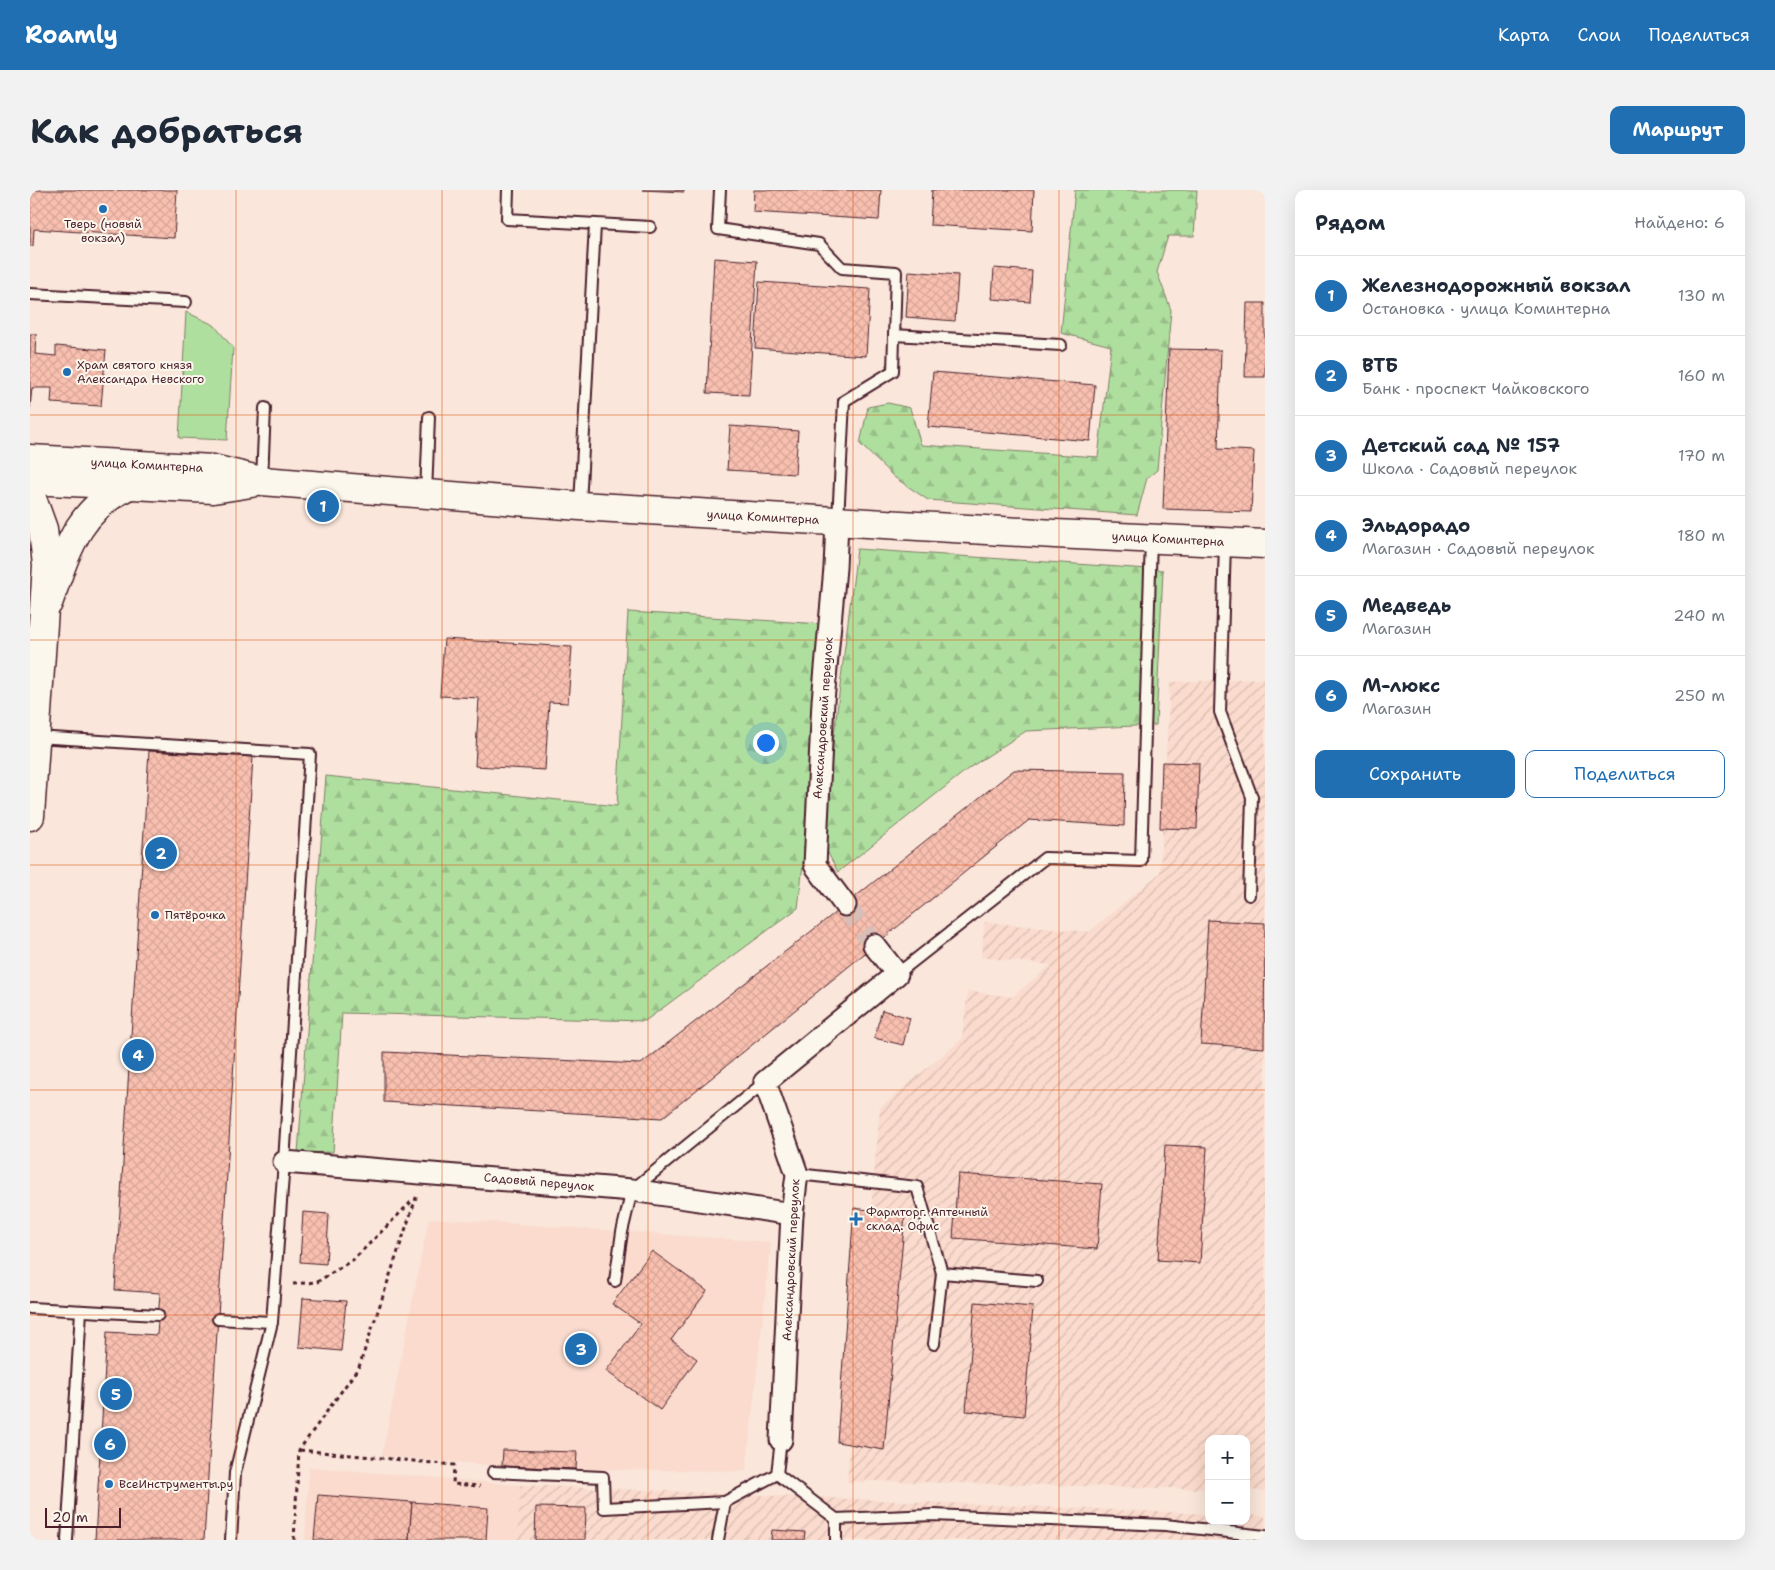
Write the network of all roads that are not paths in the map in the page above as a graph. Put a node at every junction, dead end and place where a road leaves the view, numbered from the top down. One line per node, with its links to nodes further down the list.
1 (508, 190): 3 (lane)
2 (720, 190): 7 (lane)
3 (595, 225): 4 (lane); 17 (lane)
4 (650, 227)
5 (30, 294): 6 (lane)
6 (186, 302)
7 (894, 335): 8 (lane); 18 (lane)
8 (1061, 345)
9 (265, 408): 13 (lane)
10 (429, 417): 16 (lane)
11 (30, 459): 12 (main road, улица Коминтерна)
12 (106, 463): 13 (main road, улица Коминтерна); 15 (main road)
13 (262, 481): 14 (main road, улица Коминтерна); 16 (main road, улица Коминтерна)
14 (129, 484): 15 (main road, улица Коминтерна); 22 (main road)
15 (36, 494): 22 (main road)
16 (426, 494): 17 (main road, улица Коминтерна)
17 (580, 506): 18 (main road, улица Коминтерна)
18 (838, 522): 19 (main road, улица Коминтерна); 26 (street, Александровский переулок)
19 (1151, 538): 20 (main road, улица Коминтерна); 28 (lane)
20 (1225, 542): 21 (main road, улица Коминтерна); 25 (lane)
21 (1265, 544)
22 (44, 615): 23 (main road)
23 (36, 737): 24 (main road); 30 (lane)
24 (30, 816)
25 (1249, 895)
26 (845, 905)
27 (874, 945): 28 (street)
28 (897, 974): 29 (street)
29 (765, 1082): 31 (street, Александровский переулок); 32 (lane)
30 (284, 1162): 32 (street, Садовый переулок); 41 (lane)
31 (797, 1174): 33 (street, Александровский переулок); 34 (lane)
32 (632, 1190): 33 (street, Садовый переулок); 35 (lane)
33 (792, 1214): 43 (street, Александровский переулок)
34 (942, 1273): 36 (lane); 42 (lane)
35 (615, 1281)
36 (1037, 1282)
37 (30, 1308): 38 (lane)
38 (81, 1311): 39 (lane); 49 (lane)
39 (158, 1315)
40 (218, 1319): 41 (lane)
41 (272, 1322): 50 (lane)
42 (934, 1344)
43 (781, 1440): 45 (lane)
44 (493, 1472): 46 (lane)
45 (777, 1474): 46 (lane); 47 (lane)
46 (725, 1502): 51 (lane)
47 (836, 1519): 48 (lane); 52 (lane)
48 (1265, 1536)
49 (67, 1540)
50 (231, 1540)
51 (718, 1540)
52 (836, 1540)

